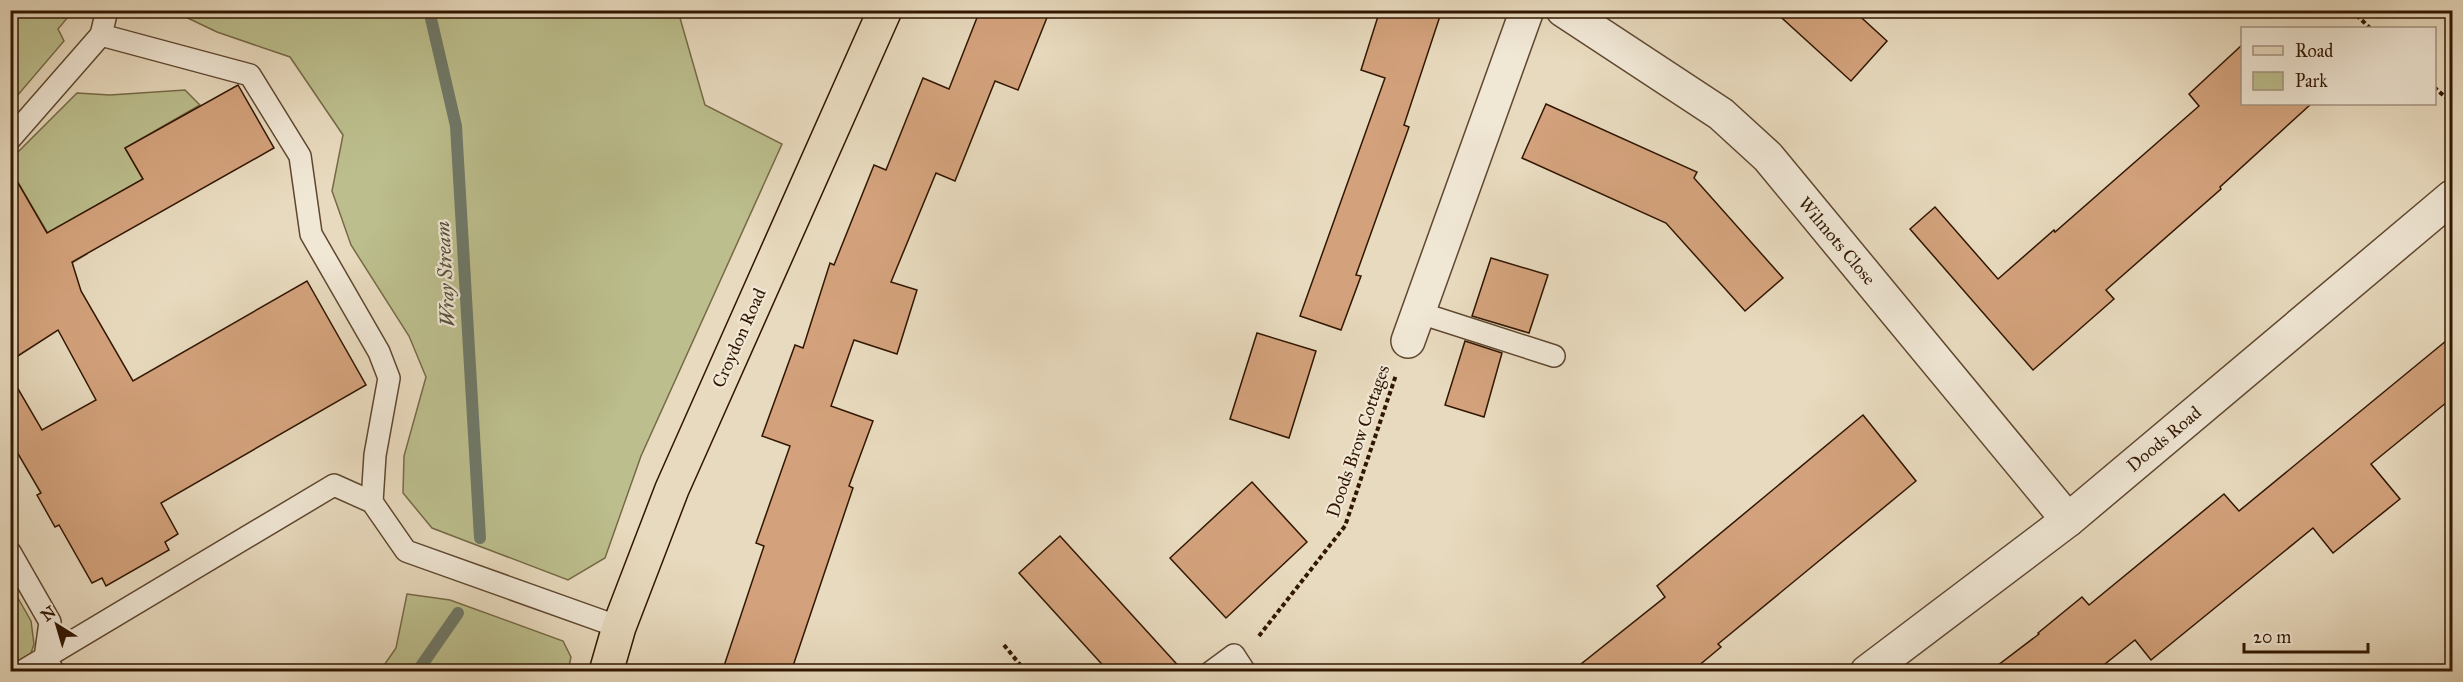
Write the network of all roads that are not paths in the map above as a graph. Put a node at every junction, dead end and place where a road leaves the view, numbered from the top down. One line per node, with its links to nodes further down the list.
1 (107, 10): 5 (lane)
2 (1527, 10): 8 (street)
3 (1563, 10): 11 (street, Wilmots Close)
4 (884, 11): 13 (main road, Croydon Road)
5 (101, 35): 6 (lane); 10 (lane)
6 (10, 139)
7 (2452, 196): 11 (street, Doods Road)
8 (1412, 326): 9 (lane)
9 (1554, 356)
10 (372, 502): 13 (lane); 15 (lane)
11 (2068, 519): 19 (street, Doods Road)
12 (10, 552): 15 (lane)
13 (619, 627): 17 (main road, Croydon Road)
14 (1240, 663): 18 (lane)
15 (50, 665): 16 (lane)
16 (21, 672)
17 (606, 672)
18 (1211, 672)
19 (1867, 672)

